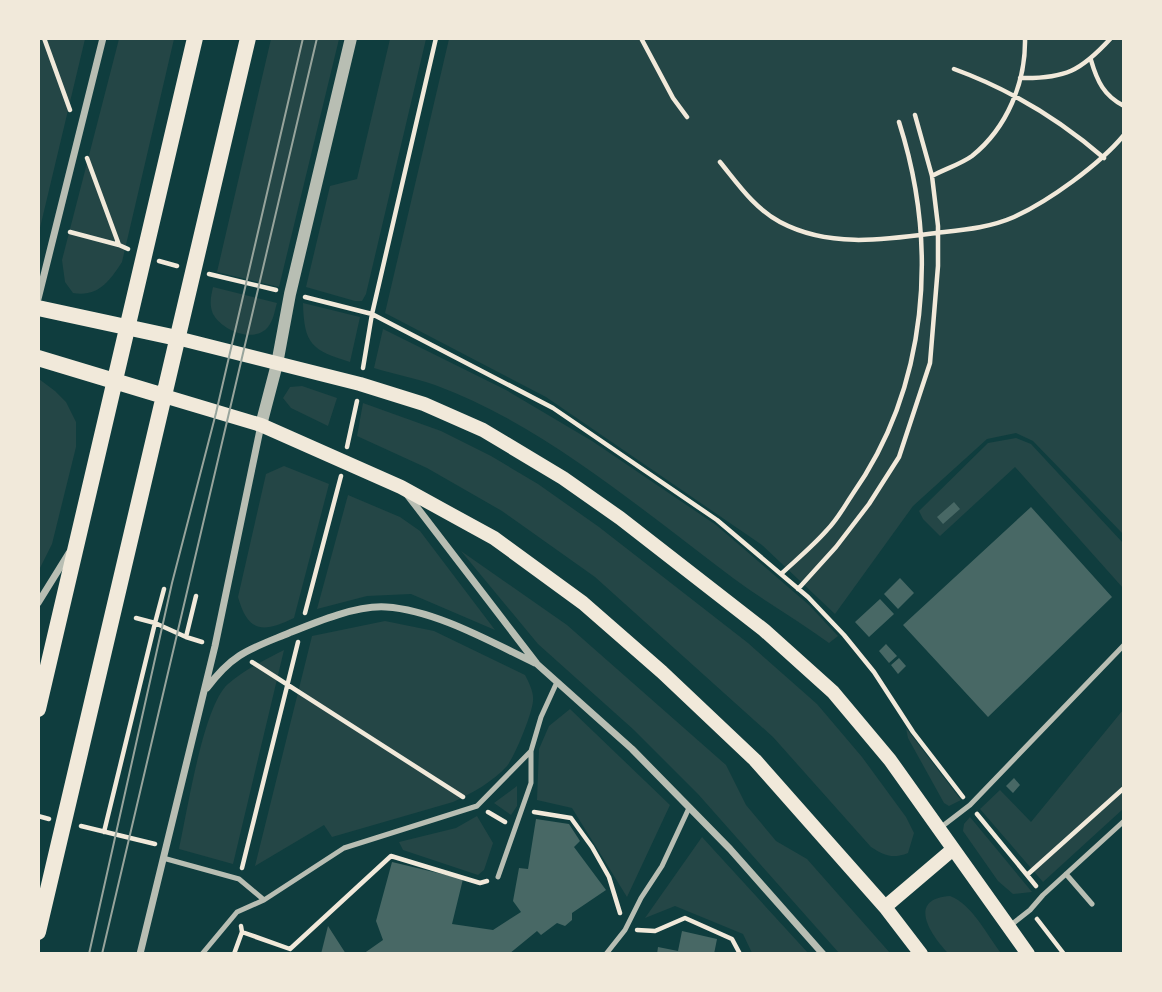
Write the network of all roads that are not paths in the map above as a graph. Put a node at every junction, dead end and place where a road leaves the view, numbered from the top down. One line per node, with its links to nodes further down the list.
1 (103, 38): 5 (street)
2 (195, 38): 7 (main road)
3 (248, 38): 8 (main road)
4 (351, 38): 10 (street)
5 (38, 299)
6 (38, 308): 7 (main road)
7 (127, 329): 8 (main road); 11 (main road)
8 (177, 338): 10 (main road); 12 (main road)
9 (38, 358): 11 (main road)
10 (277, 364): 13 (street); 25 (main road)
11 (114, 381): 12 (main road); 15 (main road)
12 (164, 396): 13 (main road); 34 (main road)
13 (261, 425): 14 (main road); 20 (street)
14 (401, 487): 18 (street); 32 (main road)
15 (80, 534): 16 (street); 21 (main road)
16 (38, 603)
17 (1124, 645): 25 (lane)
18 (537, 664): 19 (street); 20 (street)
19 (557, 682): 22 (lane); 23 (street)
20 (204, 691): 27 (street)
21 (38, 709)
22 (531, 751): 29 (lane); 30 (lane)
23 (689, 808): 37 (lane); 38 (street)
24 (1124, 821): 28 (lane)
25 (937, 830): 26 (main road)
26 (952, 850): 32 (main road); 33 (main road)
27 (163, 858): 30 (lane); 35 (street)
28 (1066, 874): 31 (lane); 33 (lane)
29 (498, 877)
30 (264, 900): 36 (lane)
31 (1092, 904)
32 (885, 907): 39 (main road)
33 (1008, 927): 40 (main road)
34 (38, 932)
35 (140, 954)
36 (202, 954)
37 (606, 954)
38 (823, 954)
39 (921, 954)
40 (1028, 954)

